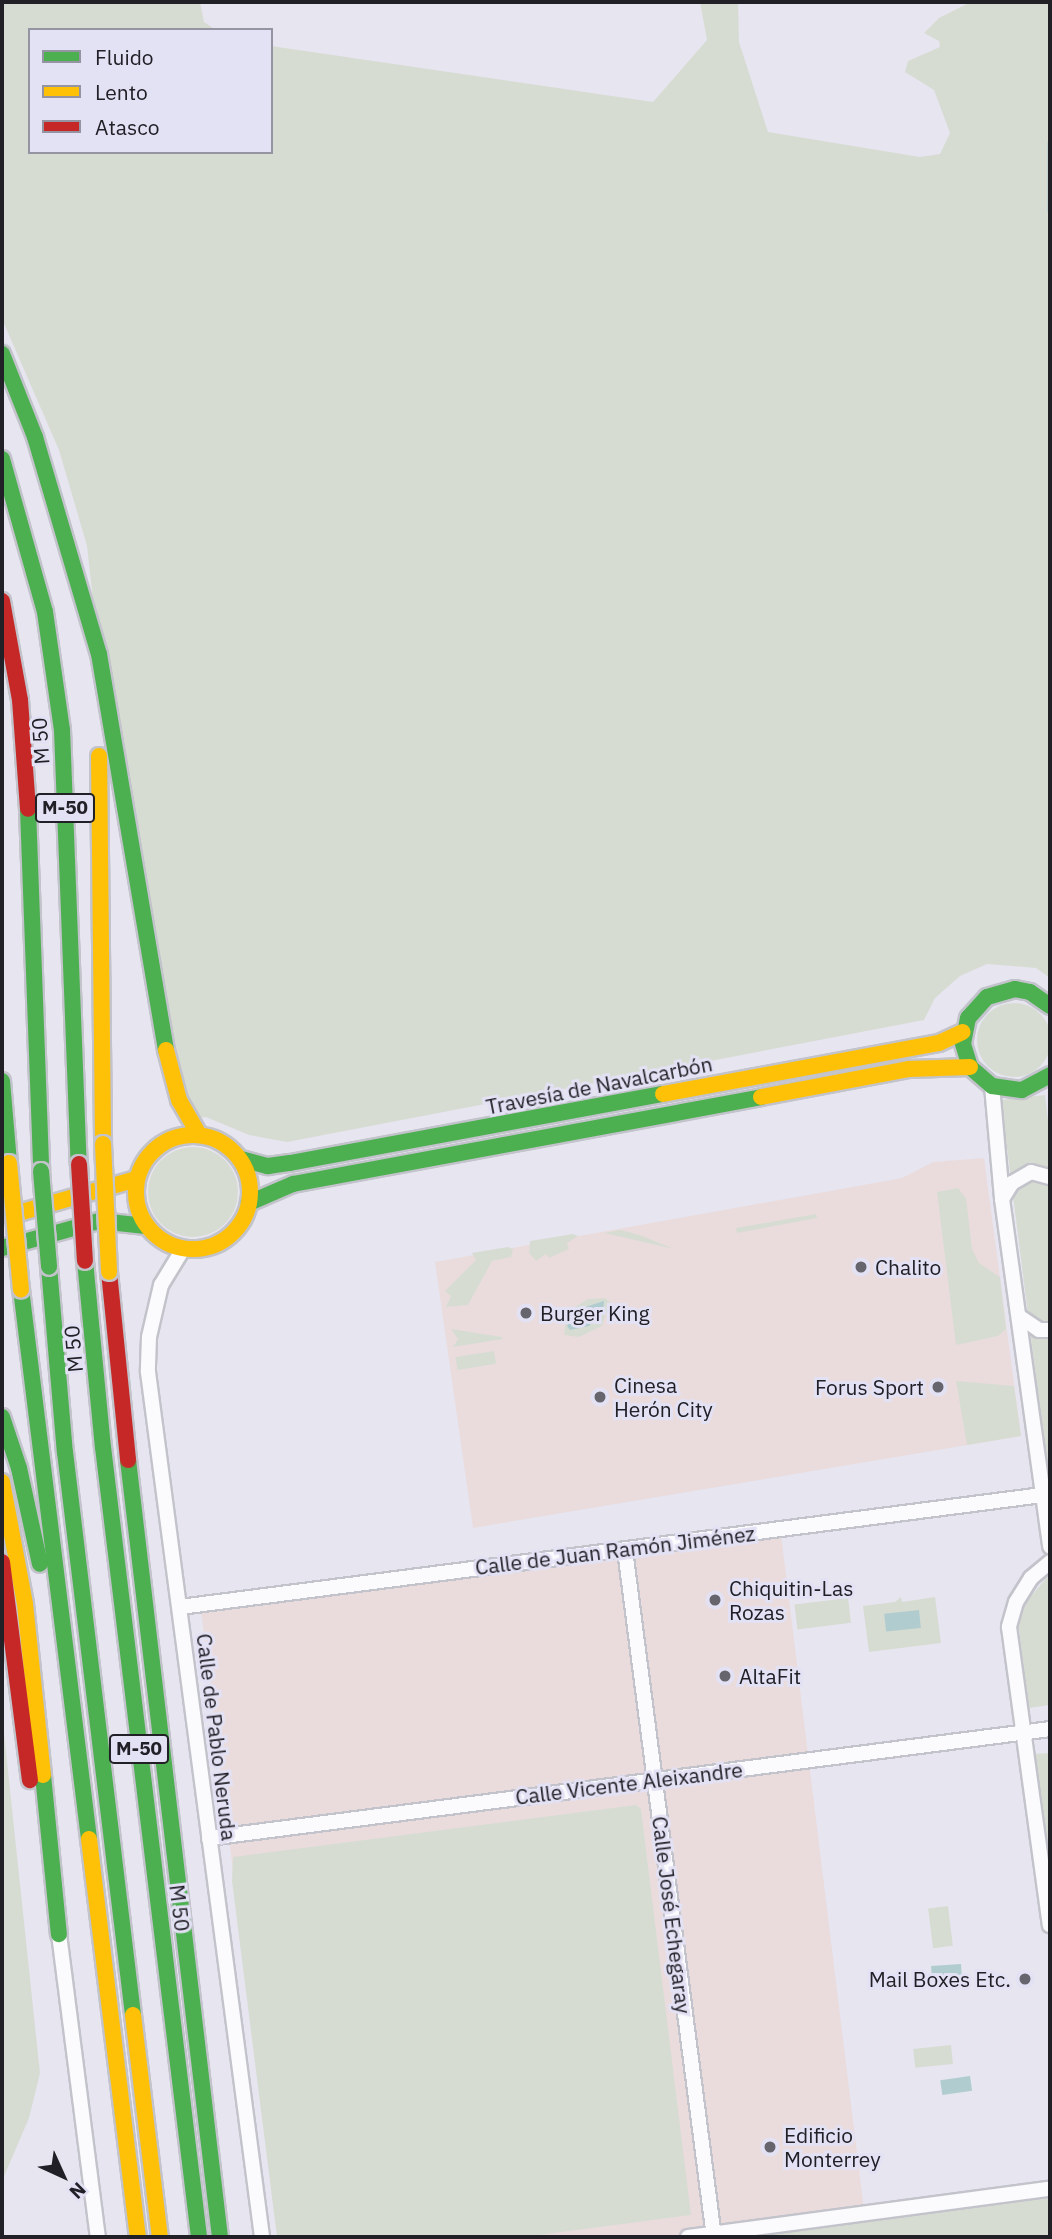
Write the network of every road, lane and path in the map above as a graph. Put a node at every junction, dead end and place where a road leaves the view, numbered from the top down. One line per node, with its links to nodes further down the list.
1 (2, 354): 3 (main road)
2 (2, 458): 43 (main road, M 50 / M-50, bridge)
3 (65, 537): 11 (main road); 44 (main road, bridge)
4 (2, 601): 42 (main road, M-50, bridge)
5 (1050, 1006): 6 (main road)
6 (963, 1032): 7 (main road); 12 (main road, Travesía de Navalcarbón)
7 (970, 1067): 10 (main road); 16 (main road, Travesía de Navalcarbón)
8 (1050, 1081): 10 (main road)
9 (2, 1082): 35 (main road, bridge)
10 (992, 1086): 15 (street)
11 (199, 1134): 12 (main road, Travesía de Navalcarbón); 14 (main road)
12 (241, 1159): 16 (main road)
13 (1050, 1177): 15 (street)
14 (136, 1179): 17 (main road); 18 (main road)
15 (1002, 1199): 21 (street)
16 (249, 1203): 20 (main road)
17 (2, 1212)
18 (146, 1226): 19 (main road); 20 (main road)
19 (2, 1248)
20 (183, 1249): 30 (street, Calle de Pablo Neruda)
21 (1020, 1317): 22 (street); 25 (street)
22 (1050, 1331)
23 (2, 1417): 35 (main road)
24 (2, 1482): 37 (main road)
25 (1046, 1494): 26 (street); 27 (street, Calle de Juan Ramón Jiménez)
26 (1050, 1547)
27 (625, 1550): 30 (street, Calle de Juan Ramón Jiménez); 33 (street, Calle José Echegaray)
28 (2, 1562): 37 (main road)
29 (1050, 1562): 32 (street)
30 (180, 1607): 34 (street, Calle de Pablo Neruda)
31 (1050, 1729): 32 (street, Calle Vicente Aleixandre)
32 (1025, 1732): 33 (street, Calle Vicente Aleixandre); 36 (street)
33 (655, 1779): 34 (street, Calle Vicente Aleixandre); 39 (street, Calle José Echegaray)
34 (209, 1838): 45 (street, Calle de Pablo Neruda)
35 (93, 1877): 41 (main road)
36 (1050, 1925)
37 (59, 1934): 40 (street)
38 (1050, 2189): 39 (street)
39 (714, 2236): 46 (street)
40 (98, 2237)
41 (138, 2237)
42 (160, 2237)
43 (199, 2237)
44 (220, 2237)
45 (262, 2237)
46 (688, 2237)

